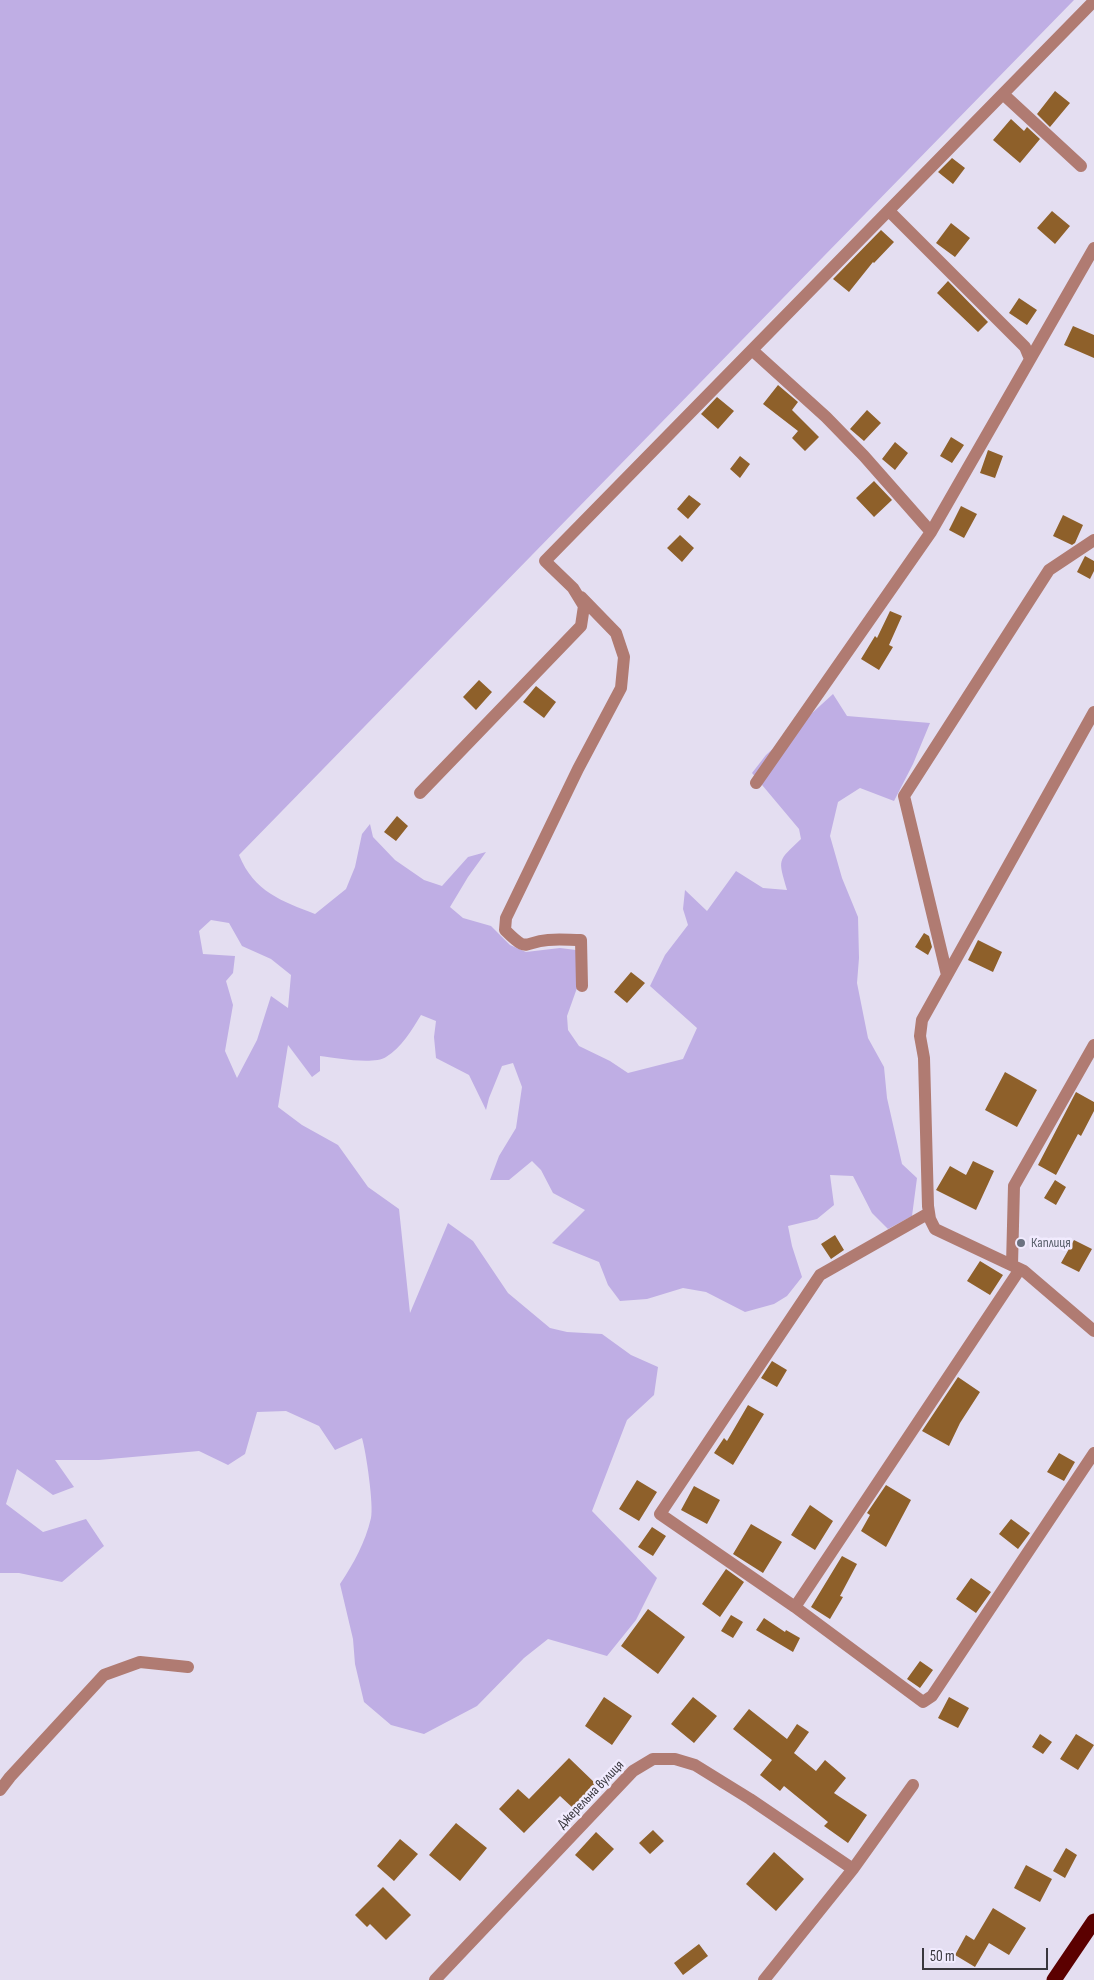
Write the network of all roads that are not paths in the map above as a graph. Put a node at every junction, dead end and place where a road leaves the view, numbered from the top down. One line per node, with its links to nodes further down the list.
1 (1094, 1): 2 (street)
2 (1003, 94): 3 (street); 4 (street)
3 (1081, 166)
4 (889, 210): 6 (street); 7 (street)
5 (1094, 248): 7 (street)
6 (752, 350): 8 (street); 10 (street)
7 (1030, 359): 8 (street)
8 (931, 532): 12 (street)
9 (1094, 540): 14 (street)
10 (573, 588): 13 (street); 15 (street)
11 (1094, 712): 14 (street)
12 (756, 783)
13 (420, 793)
14 (947, 975): 17 (street)
15 (582, 986)
16 (1094, 1045): 18 (street)
17 (929, 1213): 18 (street); 21 (street)
18 (1016, 1267): 19 (street); 21 (street)
19 (1094, 1331)
20 (1094, 1453): 21 (street)
21 (795, 1607)
22 (188, 1667): 24 (street)
23 (913, 1785): 25 (street)
24 (0, 1790)
25 (853, 1869): 27 (street); 28 (street, Джерельна вулиця)
26 (1094, 1921): 29 (highway)
27 (771, 1978)
28 (435, 1980)
29 (1054, 1980)

